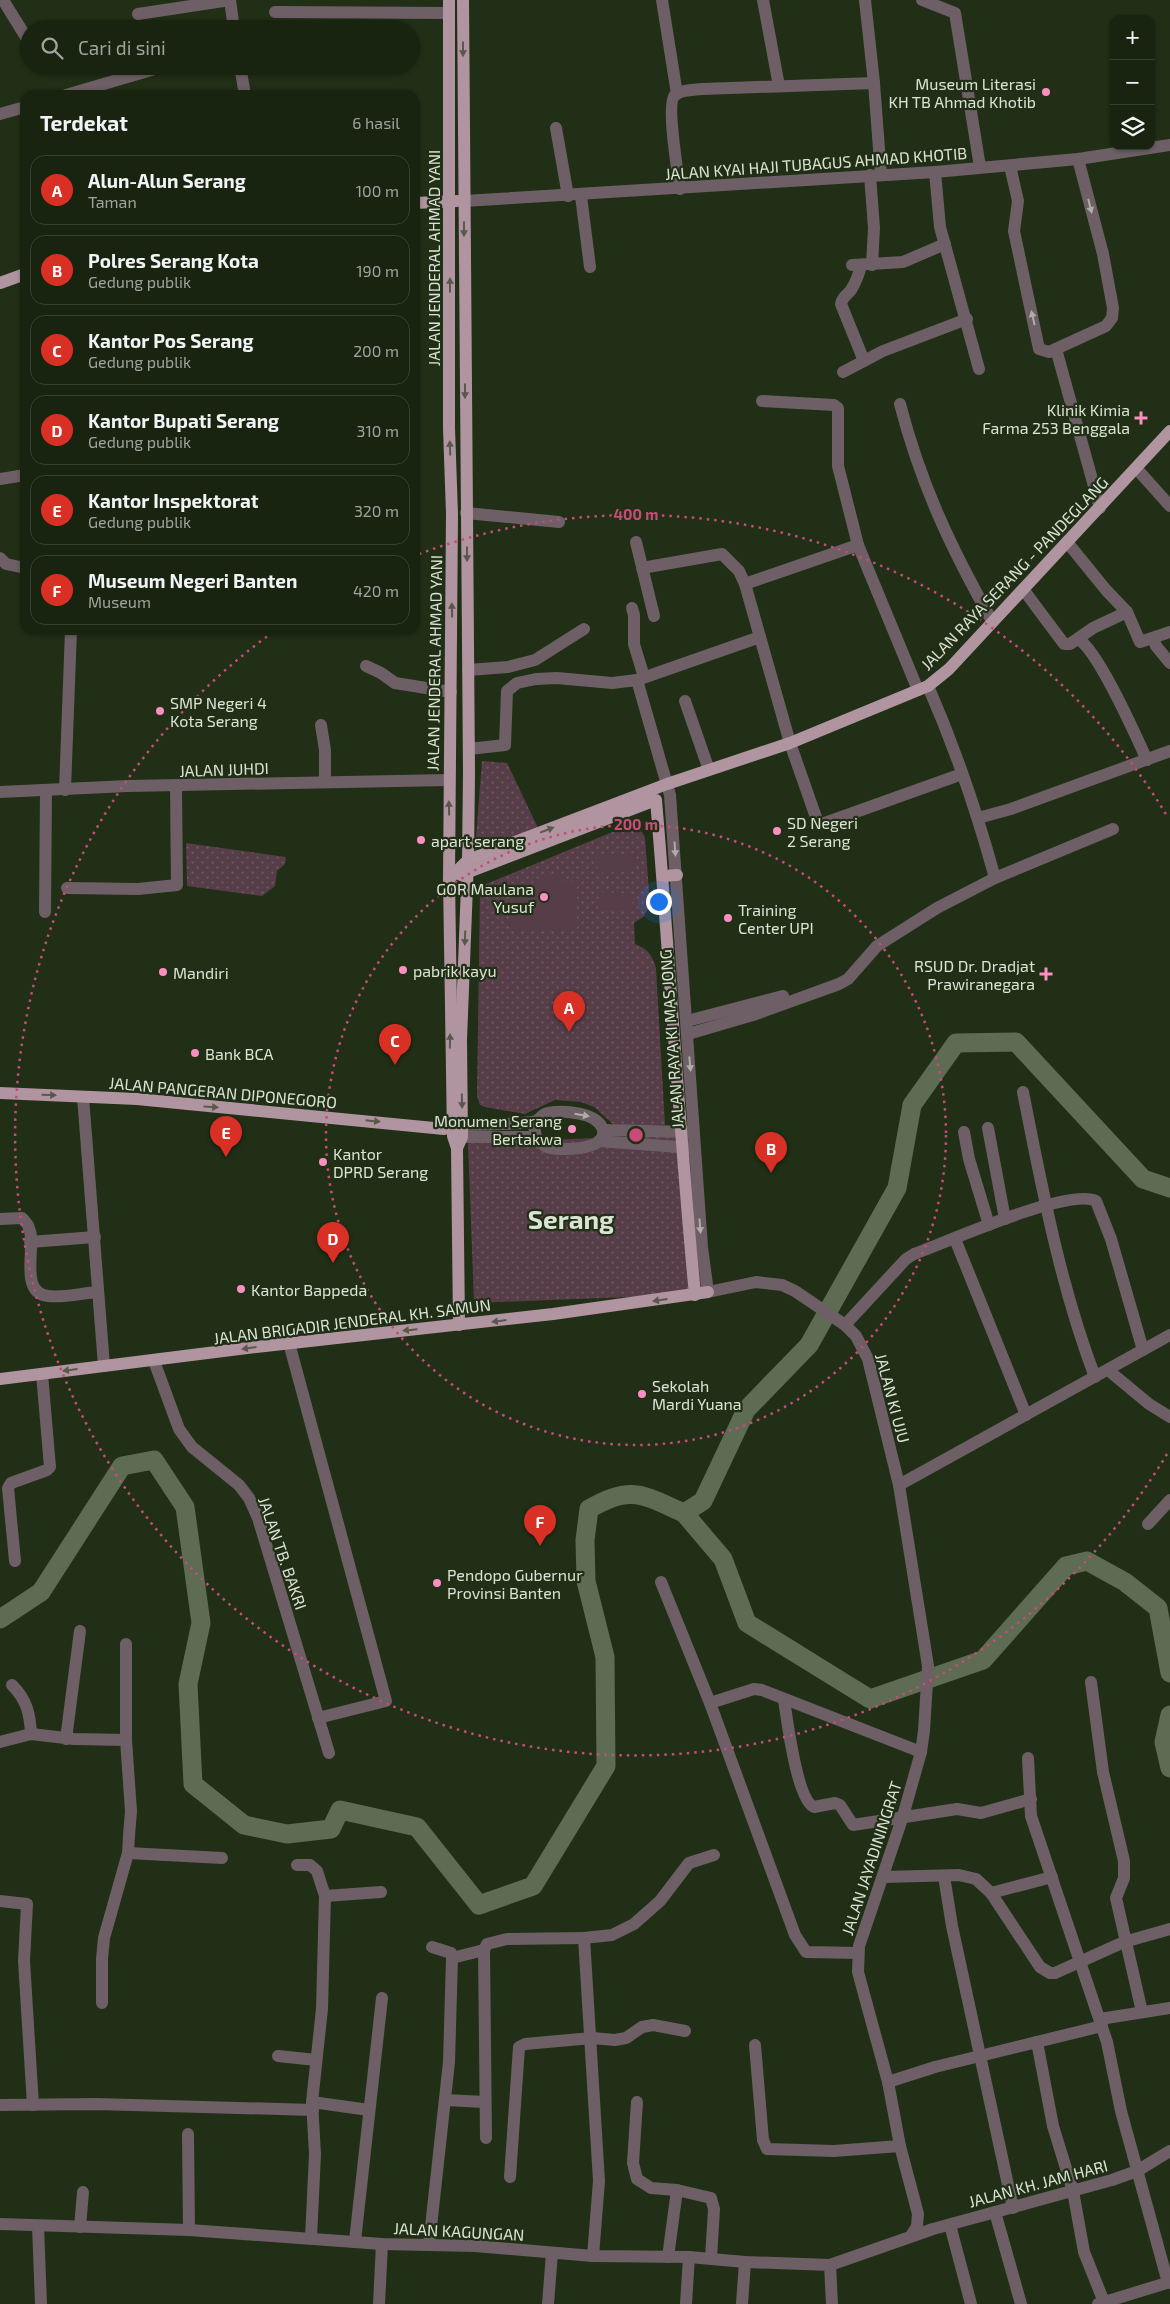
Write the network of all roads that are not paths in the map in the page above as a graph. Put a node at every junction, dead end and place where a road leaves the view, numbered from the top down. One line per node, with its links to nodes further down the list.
1 (2, 0): 13 (street)
2 (230, 0): 11 (street); 12 (street)
3 (463, 0): 33 (main road, JALAN JENDERAL AHMAD YANI, one-way to 33)
4 (662, 0): 20 (street)
5 (763, 0): 17 (street)
6 (865, 0): 16 (street)
7 (922, 0): 9 (street)
8 (449, 6): 10 (street); 32 (main road, JALAN JENDERAL AHMAD YANI)
9 (954, 6): 27 (street)
10 (275, 12)
11 (138, 14)
12 (233, 20)
13 (20, 28)
14 (134, 75): 18 (street)
15 (242, 75): 19 (street)
16 (874, 83): 17 (street); 29 (street)
17 (779, 86): 20 (street)
18 (83, 90)
19 (244, 90)
20 (677, 94): 30 (street)
21 (20, 108): 22 (street)
22 (0, 114)
23 (556, 128): 31 (street)
24 (1170, 146): 25 (street, JALAN KYAI HAJI TUBAGUS AHMAD KHOTIB)
25 (1078, 159): 26 (street, JALAN KYAI HAJI TUBAGUS AHMAD KHOTIB); 41 (street, one-way to 41)
26 (1010, 166): 27 (street, JALAN KYAI HAJI TUBAGUS AHMAD KHOTIB); 41 (street, one-way to 26)
27 (980, 167): 28 (street, JALAN KYAI HAJI TUBAGUS AHMAD KHOTIB)
28 (935, 172): 29 (street, JALAN KYAI HAJI TUBAGUS AHMAD KHOTIB); 35 (street)
29 (876, 175): 30 (street, JALAN KYAI HAJI TUBAGUS AHMAD KHOTIB); 36 (street)
30 (680, 189): 31 (street, JALAN KYAI HAJI TUBAGUS AHMAD KHOTIB)
31 (574, 196): 33 (street, JALAN KYAI HAJI TUBAGUS AHMAD KHOTIB); 37 (street)
32 (450, 201): 33 (main road); 34 (main road); 72 (main road, JALAN JENDERAL AHMAD YANI, one-way to 32)
33 (464, 201): 53 (main road, JALAN JENDERAL AHMAD YANI, one-way to 53)
34 (420, 203)
35 (945, 244): 36 (street); 40 (street)
36 (862, 265): 42 (street)
37 (590, 266)
38 (20, 276): 39 (main road)
39 (0, 283)
40 (966, 318): 42 (street); 43 (street)
41 (1056, 349): 52 (street)
42 (864, 362): 44 (street)
43 (979, 369)
44 (843, 372)
45 (762, 401): 57 (street)
46 (900, 404): 66 (street)
47 (1170, 431): 48 (main road, JALAN RAYA SERANG - PANDEGLANG)
48 (1136, 468): 51 (street); 52 (main road, JALAN RAYA SERANG - PANDEGLANG)
49 (20, 476): 50 (street)
50 (0, 479)
51 (1170, 506)
52 (1100, 508): 56 (main road, JALAN RAYA SERANG - PANDEGLANG)
53 (466, 513): 54 (street); 73 (main road, JALAN JENDERAL AHMAD YANI, one-way to 73)
54 (559, 522)
55 (636, 542): 60 (street)
56 (1066, 542): 62 (main road, JALAN RAYA SERANG - PANDEGLANG); 64 (street)
57 (858, 545): 61 (street); 79 (street)
58 (0, 558): 59 (street)
59 (20, 567)
60 (642, 568): 61 (street); 65 (street)
61 (745, 584): 70 (street)
62 (1023, 589): 66 (main road, JALAN RAYA SERANG - PANDEGLANG); 74 (street)
63 (632, 608): 78 (street, JALAN RAYA KI MAS JONG)
64 (1127, 612): 71 (street); 74 (street)
65 (654, 616)
66 (992, 621): 79 (main road, JALAN RAYA SERANG - PANDEGLANG)
67 (584, 629): 77 (street)
68 (1170, 632): 71 (street)
69 (71, 635): 94 (street)
70 (760, 636): 78 (street); 83 (street)
71 (1153, 638): 75 (street)
72 (452, 639): 73 (main road); 80 (main road, JALAN JENDERAL AHMAD YANI)
73 (468, 639): 77 (main road, JALAN JENDERAL AHMAD YANI)
74 (1078, 639): 86 (street)
75 (1170, 663)
76 (366, 666): 80 (street)
77 (468, 670): 84 (main road, JALAN JENDERAL AHMAD YANI)
78 (641, 678): 84 (street); 91 (street, JALAN RAYA KI MAS JONG)
79 (923, 688): 83 (main road, JALAN RAYA SERANG - PANDEGLANG); 88 (street)
80 (451, 692): 89 (main road, JALAN JENDERAL AHMAD YANI)
81 (685, 701): 87 (street)
82 (321, 725): 90 (street)
83 (790, 742): 87 (main road, JALAN RAYA SERANG - PANDEGLANG); 88 (street)
84 (469, 749): 99 (main road, JALAN JENDERAL AHMAD YANI)
85 (1170, 751): 86 (street)
86 (1147, 760): 96 (street)
87 (709, 770): 91 (main road, JALAN RAYA SERANG - PANDEGLANG)
88 (962, 774): 96 (street)
89 (449, 780): 90 (street, JALAN JUHDI); 103 (main road, JALAN JENDERAL AHMAD YANI, one-way to 89)
90 (324, 782): 92 (street, JALAN JUHDI)
91 (667, 784): 97 (main road, JALAN RAYA SERANG - PANDEGLANG); 100 (street, JALAN RAYA KI MAS JONG, one-way to 100)
92 (176, 787): 94 (street, JALAN JUHDI); 104 (street)
93 (46, 790): 94 (street, JALAN JUHDI); 95 (street, JALAN JUHDI); 105 (street)
94 (65, 790)
95 (0, 792)
96 (978, 818): 102 (street)
97 (580, 823): 99 (main road, one-way to 97); 101 (main road)
98 (1112, 829): 102 (street)
99 (468, 866): 103 (main road); 114 (main road, JALAN JENDERAL AHMAD YANI, one-way to 114)
100 (676, 875): 101 (main road); 106 (street, JALAN RAYA KI MAS JONG)
101 (663, 876): 115 (main road)
102 (995, 878): 106 (street)
103 (449, 879): 114 (main road, JALAN JENDERAL AHMAD YANI, one-way to 103)
104 (67, 888)
105 (45, 912)
106 (687, 1028): 112 (street, JALAN RAYA KI MAS JONG, one-way to 112)
107 (1024, 1092): 120 (street)
108 (0, 1093): 109 (main road, JALAN PANGERAN DIPONEGORO, one-way to 109)
109 (83, 1097): 114 (main road, JALAN PANGERAN DIPONEGORO, one-way to 114); 124 (street)
110 (536, 1121): 114 (street); 116 (street, one-way to 116); 117 (street)
111 (988, 1128): 122 (street)
112 (694, 1132): 115 (street); 119 (street, JALAN RAYA KI MAS JONG)
113 (964, 1132): 123 (street)
114 (455, 1133): 117 (street); 131 (main road, JALAN JENDERAL AHMAD YANI)
115 (679, 1133): 116 (street); 118 (main road)
116 (601, 1136): 117 (street); 118 (street)
117 (536, 1137)
118 (680, 1148): 119 (street); 129 (main road)
119 (695, 1148): 128 (street, JALAN RAYA KI MAS JONG, one-way to 128)
120 (1046, 1206): 122 (street); 134 (street); 139 (street)
121 (0, 1219): 126 (street)
122 (1005, 1219): 123 (street)
123 (989, 1225): 125 (street)
124 (95, 1237): 126 (street); 127 (street)
125 (955, 1239): 130 (street); 141 (street)
126 (30, 1242): 127 (street)
127 (98, 1292): 136 (street)
128 (708, 1292): 129 (main road, JALAN BRIGADIR JENDERAL KH. SAMUN); 130 (street, JALAN KI UJU)
129 (695, 1295): 131 (main road, JALAN BRIGADIR JENDERAL KH. SAMUN, one-way to 131)
130 (842, 1322): 143 (street, JALAN KI UJU)
131 (459, 1325): 133 (main road, JALAN BRIGADIR JENDERAL KH. SAMUN, one-way to 133)
132 (1170, 1335): 134 (street)
133 (289, 1343): 135 (main road, JALAN BRIGADIR JENDERAL KH. SAMUN, one-way to 135); 154 (street)
134 (1143, 1350): 137 (street)
135 (154, 1360): 136 (main road, JALAN BRIGADIR JENDERAL KH. SAMUN); 154 (street, JALAN TB. BAKRI)
136 (104, 1366): 138 (main road, JALAN BRIGADIR JENDERAL KH. SAMUN, one-way to 138)
137 (1108, 1370): 139 (street); 142 (street)
138 (42, 1374): 140 (main road, JALAN BRIGADIR JENDERAL KH. SAMUN); 146 (street)
139 (1095, 1377): 141 (street)
140 (0, 1379)
141 (1026, 1414): 143 (street)
142 (1170, 1417)
143 (899, 1485): 159 (street, JALAN JAYADININGRAT)
144 (1170, 1500): 145 (street)
145 (1148, 1524)
146 (15, 1561)
147 (661, 1582): 153 (street)
148 (80, 1631): 156 (street)
149 (126, 1644): 157 (street)
150 (1091, 1682): 177 (street)
151 (12, 1685): 155 (street)
152 (784, 1700): 153 (street); 159 (street); 163 (street)
153 (710, 1703): 180 (street)
154 (318, 1718): 160 (street, JALAN TB. BAKRI)
155 (31, 1734): 156 (street); 158 (street)
156 (66, 1738): 157 (street)
157 (126, 1740): 164 (street)
158 (0, 1742)
159 (921, 1752): 163 (street, JALAN JAYADININGRAT)
160 (329, 1753)
161 (1028, 1758): 162 (street)
162 (1030, 1800): 163 (street); 170 (street)
163 (904, 1816): 169 (street, JALAN JAYADININGRAT)
164 (128, 1853): 166 (street); 184 (street)
165 (714, 1855): 176 (street)
166 (222, 1858)
167 (297, 1865): 173 (street)
168 (944, 1876): 169 (street); 172 (street); 193 (street)
169 (884, 1877): 180 (street, JALAN JAYADININGRAT)
170 (1052, 1877): 172 (street); 182 (street)
171 (381, 1892): 173 (street)
172 (991, 1893): 182 (street)
173 (325, 1896): 194 (street)
174 (0, 1901): 199 (street)
175 (1170, 1929): 177 (street)
176 (584, 1938): 179 (street); 189 (street)
177 (1124, 1942): 182 (street); 186 (street)
178 (432, 1947): 181 (street)
179 (484, 1950): 181 (street); 197 (street)
180 (858, 1952): 195 (street, JALAN JAYADININGRAT)
181 (452, 1958): 196 (street)
182 (1079, 1961): 187 (street)
183 (382, 1998): 202 (street)
184 (102, 2003)
185 (1170, 2008): 186 (street)
186 (1142, 2012): 187 (street)
187 (1101, 2023): 190 (street); 207 (street)
188 (685, 2031): 189 (street)
189 (592, 2038): 208 (street); 225 (street)
190 (1037, 2042): 193 (street); 210 (street)
191 (755, 2045): 205 (street)
192 (278, 2056): 194 (street)
193 (980, 2056): 195 (street); 212 (street)
194 (316, 2060): 201 (street)
195 (888, 2082): 205 (street, JALAN JAYADININGRAT)
196 (446, 2100): 197 (street); 223 (street)
197 (485, 2102): 204 (street)
198 (637, 2102): 209 (street)
199 (33, 2105): 200 (street); 201 (street)
200 (0, 2106)
201 (312, 2106): 202 (street); 220 (street)
202 (369, 2110): 221 (street)
203 (188, 2134): 218 (street)
204 (486, 2138)
205 (900, 2146): 219 (street, JALAN JAYADININGRAT)
206 (1170, 2151): 207 (street, JALAN KH. JAM HARI)
207 (1137, 2171): 210 (street, JALAN KH. JAM HARI); 231 (street)
208 (510, 2177)
209 (677, 2190): 226 (street); 228 (street)
210 (1073, 2191): 212 (street, JALAN KH. JAM HARI); 232 (street)
211 (83, 2192): 217 (street)
212 (1014, 2208): 213 (street, JALAN KH. JAM HARI)
213 (995, 2212): 215 (street, JALAN KH. JAM HARI); 240 (street)
214 (0, 2224): 216 (street, JALAN KAGUNGAN)
215 (950, 2225): 219 (street, JALAN KH. JAM HARI); 239 (street)
216 (38, 2226): 217 (street, JALAN KAGUNGAN); 233 (street)
217 (80, 2227): 218 (street, JALAN KAGUNGAN)
218 (189, 2230): 220 (street, JALAN KAGUNGAN)
219 (911, 2236): 230 (street, JALAN KAGUNGAN)
220 (311, 2238): 221 (street, JALAN KAGUNGAN)
221 (355, 2241): 222 (street, JALAN KAGUNGAN)
222 (382, 2244): 223 (street, JALAN KAGUNGAN); 234 (street)
223 (429, 2245): 224 (street, JALAN KAGUNGAN)
224 (552, 2253): 225 (street, JALAN KAGUNGAN); 235 (street)
225 (593, 2256): 226 (street, JALAN KAGUNGAN)
226 (668, 2257): 227 (street, JALAN KAGUNGAN)
227 (689, 2257): 228 (street, JALAN KAGUNGAN); 236 (street)
228 (711, 2258): 229 (street, JALAN KAGUNGAN)
229 (745, 2262): 230 (street, JALAN KAGUNGAN); 237 (street)
230 (830, 2265): 238 (street)
231 (1169, 2282): 232 (street)
232 (1101, 2303)
233 (41, 2304)
234 (379, 2304)
235 (548, 2304)
236 (686, 2304)
237 (742, 2304)
238 (832, 2304)
239 (971, 2304)
240 (1020, 2304)

